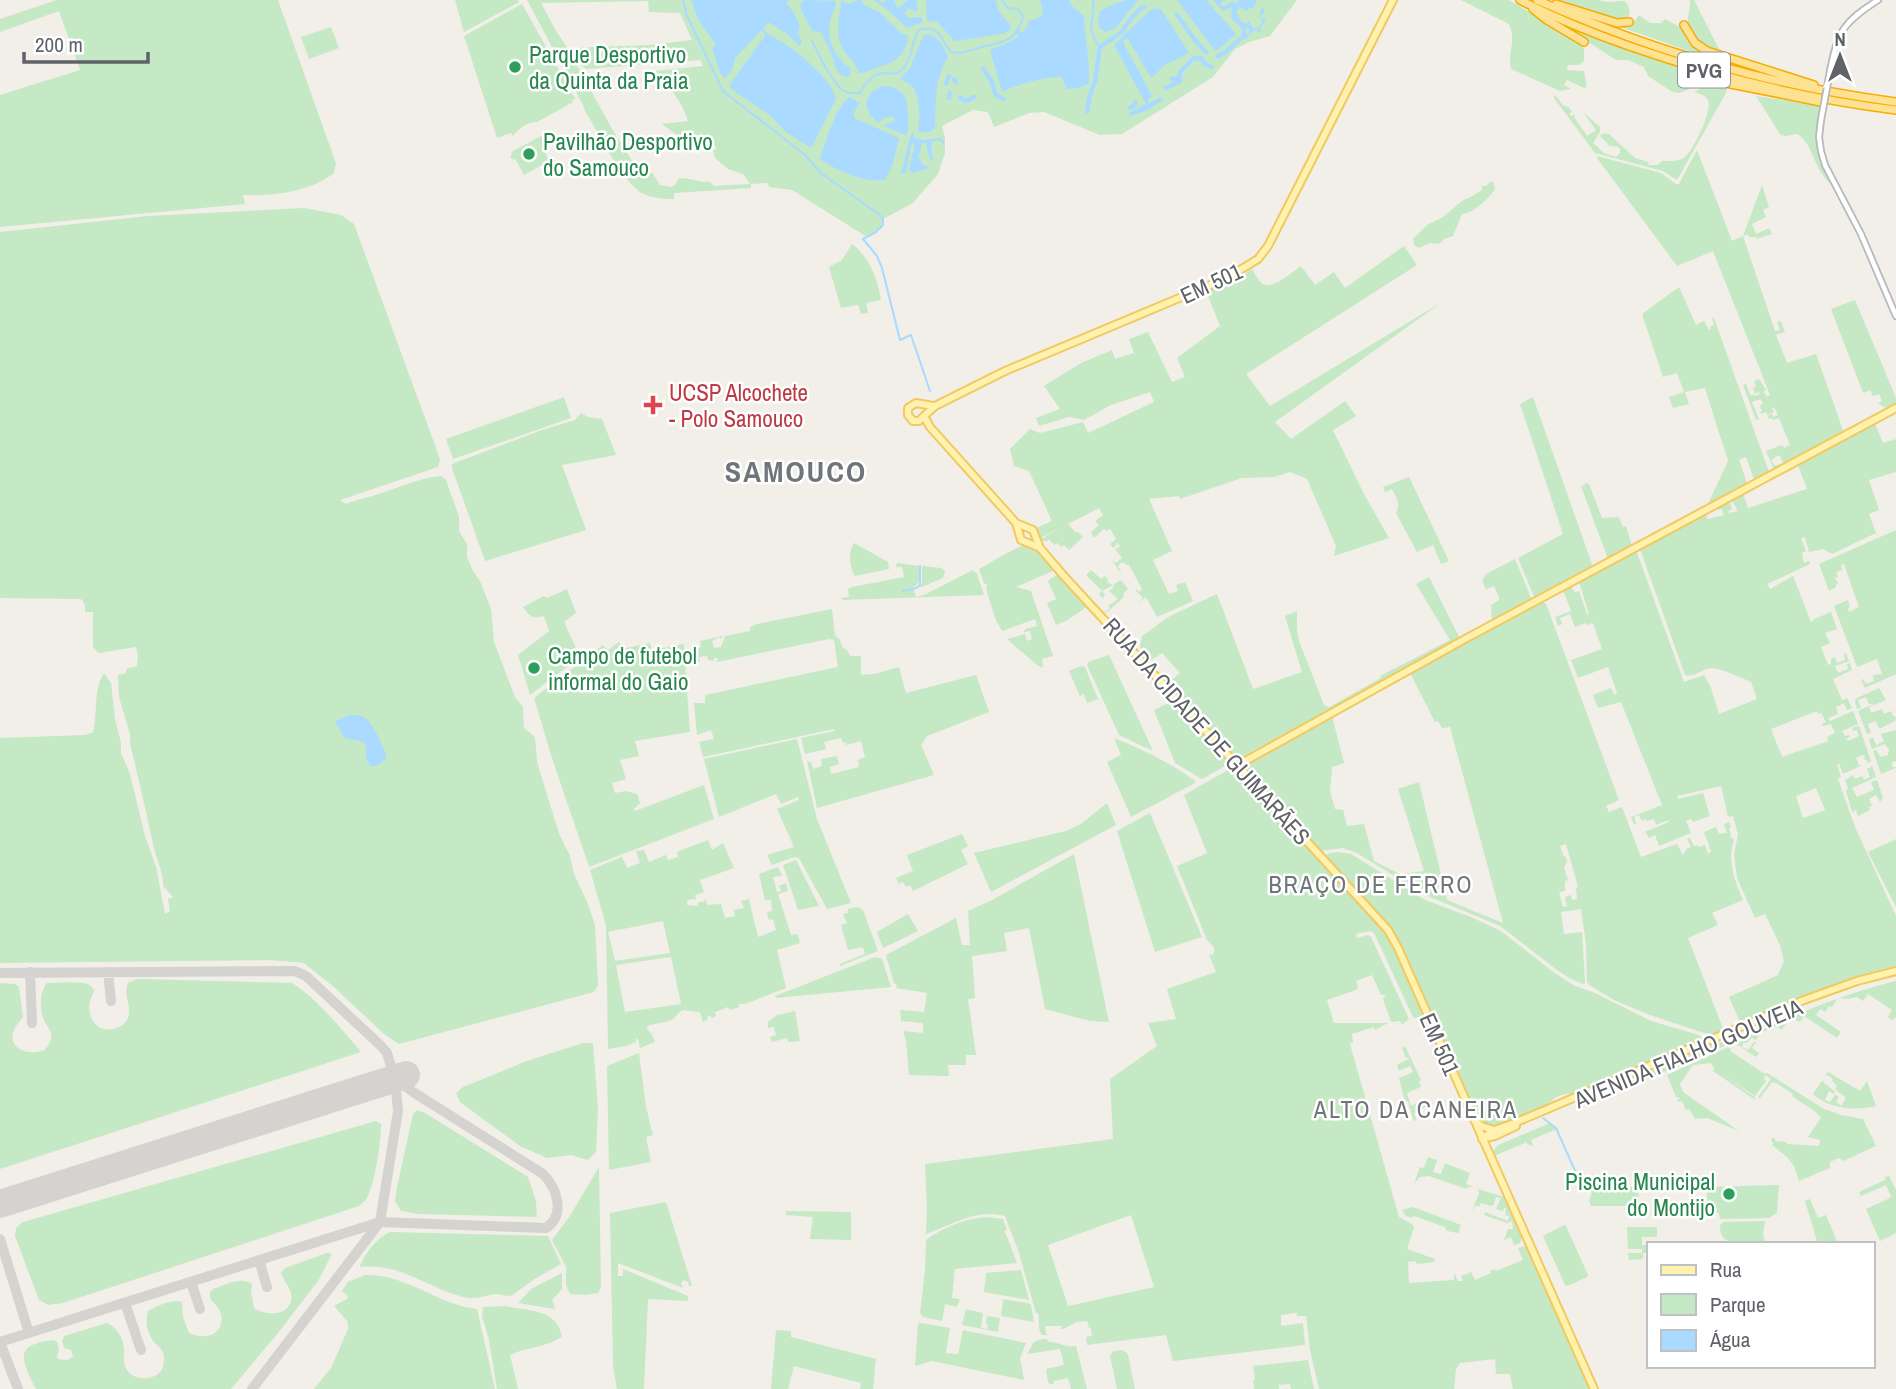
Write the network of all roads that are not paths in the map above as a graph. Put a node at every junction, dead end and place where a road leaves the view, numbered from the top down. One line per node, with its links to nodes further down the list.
1 (1393, 0): 15 (main road, EM 501 / EM 501)
2 (1538, 0): 5 (highway); 9 (highway, PVG)
3 (1878, 0): 13 (street, bridge)
4 (1522, 1): 7 (highway); 11 (highway, PVG)
5 (1629, 22)
6 (1684, 25): 9 (highway)
7 (1584, 43)
8 (1726, 83): 11 (highway)
9 (1855, 96): 10 (highway, PVG)
10 (1896, 102)
11 (1884, 108): 12 (highway, PVG)
12 (1896, 110)
13 (1896, 316)
14 (922, 405): 15 (main road); 17 (main road); 18 (main road)
15 (935, 406): 17 (main road, EM 501)
16 (1896, 408): 26 (main road)
17 (925, 416): 18 (main road, EM 501); 19 (main road)
18 (916, 421): 19 (main road)
19 (930, 428): 20 (main road)
20 (1016, 523): 21 (main road); 22 (main road)
21 (1027, 527): 22 (main road); 23 (main road)
22 (1019, 534): 24 (main road)
23 (1034, 536): 24 (main road); 25 (main road)
24 (1027, 542): 25 (main road)
25 (1040, 548): 26 (main road, RUA DA CIDADE DE GUIMARÃES)
26 (1237, 764): 27 (main road, RUA DA CIDADE DE GUIMARÃES / EM 501)
27 (1398, 948): 29 (main road, EM 501 / EM 501)
28 (1896, 973): 30 (main road, AVENIDA FIALHO GOUVEIA); 31 (main road, AVENIDA FIALHO GOUVEIA)
29 (1474, 1119): 30 (main road); 32 (main road, EM 501 / EM 501)
30 (1494, 1130): 32 (main road, AVENIDA FIALHO GOUVEIA)
31 (1502, 1132): 32 (main road, AVENIDA FIALHO GOUVEIA); 33 (main road)
32 (1482, 1139): 33 (main road, EM 501)
33 (1490, 1157): 34 (main road, EM 501)
34 (1594, 1389)

